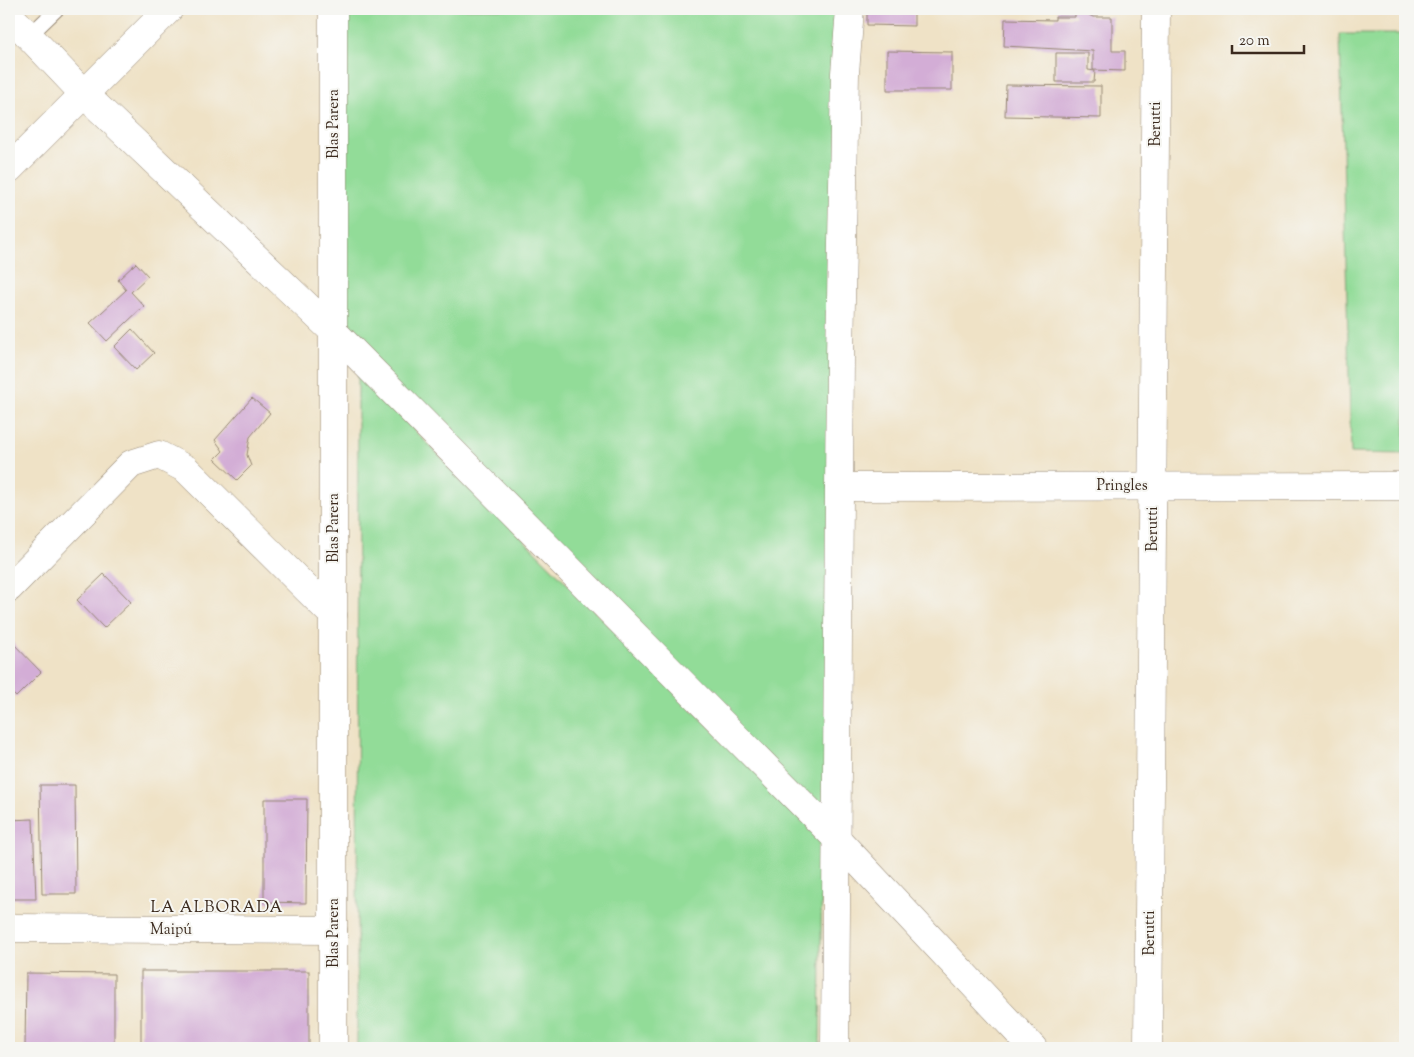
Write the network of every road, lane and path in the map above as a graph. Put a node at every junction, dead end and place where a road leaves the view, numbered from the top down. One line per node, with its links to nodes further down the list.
1 (58, 9): 7 (lane)
2 (169, 9): 8 (street)
3 (333, 9): 10 (street, Blas Parera)
4 (850, 9): 13 (street)
5 (1156, 9): 11 (street, Berutti)
6 (9, 15): 7 (street)
7 (29, 36): 8 (street)
8 (84, 94): 9 (street); 10 (street)
9 (9, 169)
10 (332, 330): 15 (street, Blas Parera); 16 (street)
11 (1153, 485): 12 (street, Pringles); 13 (street, Pringles); 22 (street, Berutti)
12 (1405, 486)
13 (839, 487): 16 (street)
14 (9, 588): 15 (street)
15 (333, 615): 18 (street, Blas Parera)
16 (835, 837): 20 (street); 21 (street)
17 (9, 928): 18 (street, Maipú)
18 (333, 930): 19 (street, Blas Parera)
19 (332, 1048)
20 (835, 1048)
21 (1032, 1048)
22 (1148, 1048)

